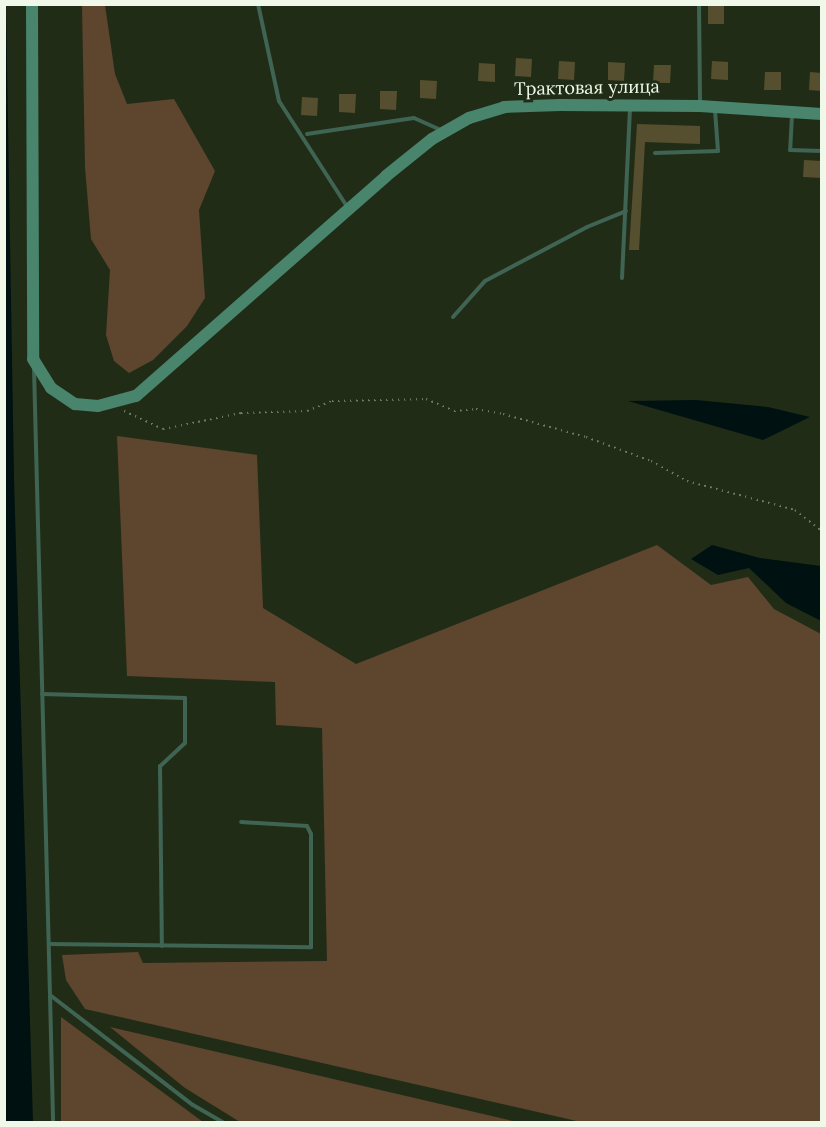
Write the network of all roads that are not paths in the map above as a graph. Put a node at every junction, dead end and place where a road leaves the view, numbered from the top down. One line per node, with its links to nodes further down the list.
1 (32, 4): 17 (street)
2 (258, 4): 13 (lane)
3 (699, 4): 5 (lane)
4 (631, 104): 5 (street, Трактовая улица); 9 (street, Трактовая улица); 14 (lane)
5 (700, 106): 6 (street, Трактовая улица)
6 (714, 107): 7 (street, Трактовая улица); 12 (lane)
7 (792, 112): 8 (street, Трактовая улица); 11 (lane)
8 (822, 114)
9 (445, 132): 10 (lane); 13 (street, Трактовая улица)
10 (307, 134)
11 (822, 151)
12 (655, 153)
13 (349, 209): 17 (street, Трактовая улица)
14 (626, 211): 15 (lane); 16 (lane)
15 (622, 278)
16 (453, 317)
17 (33, 359): 18 (lane)
18 (42, 694): 20 (lane); 21 (lane)
19 (241, 822): 21 (lane)
20 (49, 944): 21 (lane); 22 (lane)
21 (162, 946)
22 (50, 994): 23 (lane); 24 (lane)
23 (53, 1122)
24 (224, 1122)

